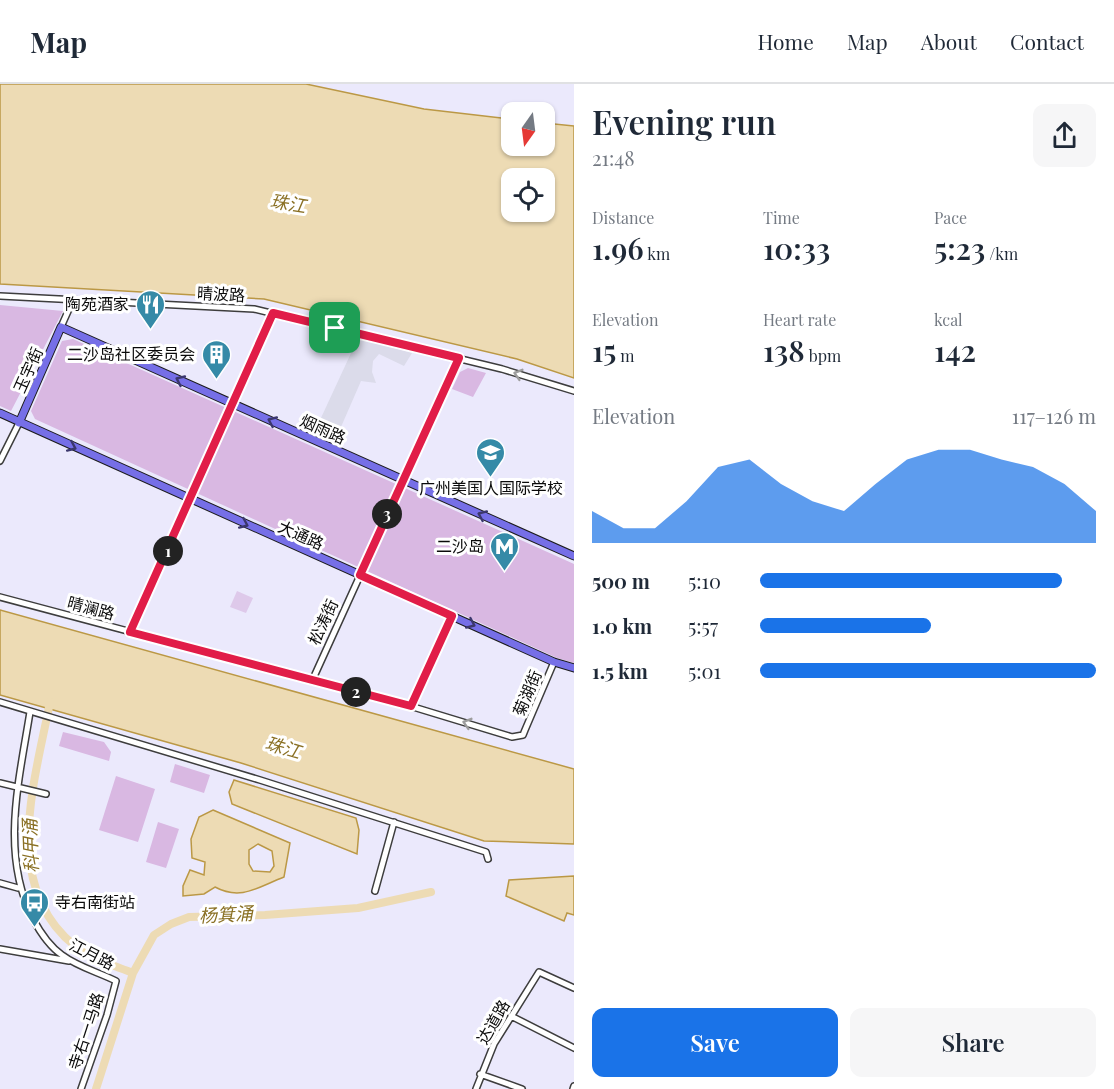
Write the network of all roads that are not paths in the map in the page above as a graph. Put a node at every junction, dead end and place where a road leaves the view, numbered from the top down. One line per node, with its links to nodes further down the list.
1 (0, 296): 2 (street, 晴波路)
2 (73, 300): 3 (street, 晴波路); 4 (street)
3 (273, 313): 5 (street, 晴波路); 7 (street)
4 (61, 327): 7 (main road, 烟雨路, one-way to 4); 10 (main road, 玉宇街)
5 (459, 358): 6 (street, 晴波路, one-way to 5); 12 (street, 松涛街)
6 (574, 391)
7 (234, 404): 12 (main road, 烟雨路, one-way to 7); 13 (street)
8 (0, 413): 10 (main road, 大通路)
9 (0, 418): 10 (main road, 大通路)
10 (19, 423): 11 (street); 13 (main road, 大通路, one-way to 13)
11 (0, 461)
12 (402, 480): 14 (main road, 烟雨路, one-way to 12); 15 (street, 松涛街)
13 (191, 500): 15 (main road, 大通路, one-way to 15); 18 (street)
14 (574, 556)
15 (360, 575): 17 (main road, 大通路); 21 (street, 松涛街)
16 (0, 597): 18 (street, 晴澜路)
17 (452, 616): 19 (main road, 大通路, one-way to 19); 23 (street)
18 (130, 632): 21 (street, 晴澜路)
19 (554, 662): 20 (main road, 大通路); 25 (street, 菊湖街)
20 (574, 668)
21 (312, 681): 23 (street, 晴澜路)
22 (0, 702): 24 (street)
23 (411, 706): 25 (street, 晴澜路, one-way to 23)
24 (30, 712): 27 (street, 江月路); 29 (street)
25 (523, 735)
26 (0, 783): 27 (street)
27 (15, 787): 28 (street); 32 (street, 江月路)
28 (46, 794)
29 (394, 822): 30 (street); 33 (street)
30 (488, 859)
31 (0, 883): 32 (street)
32 (18, 888): 35 (street, 江月路)
33 (375, 891)
34 (0, 949): 35 (street)
35 (71, 961): 36 (street, 江月路)
36 (116, 981): 41 (street, 寺右一马路)
37 (574, 988): 38 (street, 达道路)
38 (511, 1016): 39 (street); 40 (street, 达道路)
39 (574, 1048)
40 (480, 1074): 42 (street, 达道路); 43 (street)
41 (81, 1089)
42 (476, 1089)
43 (522, 1089)

